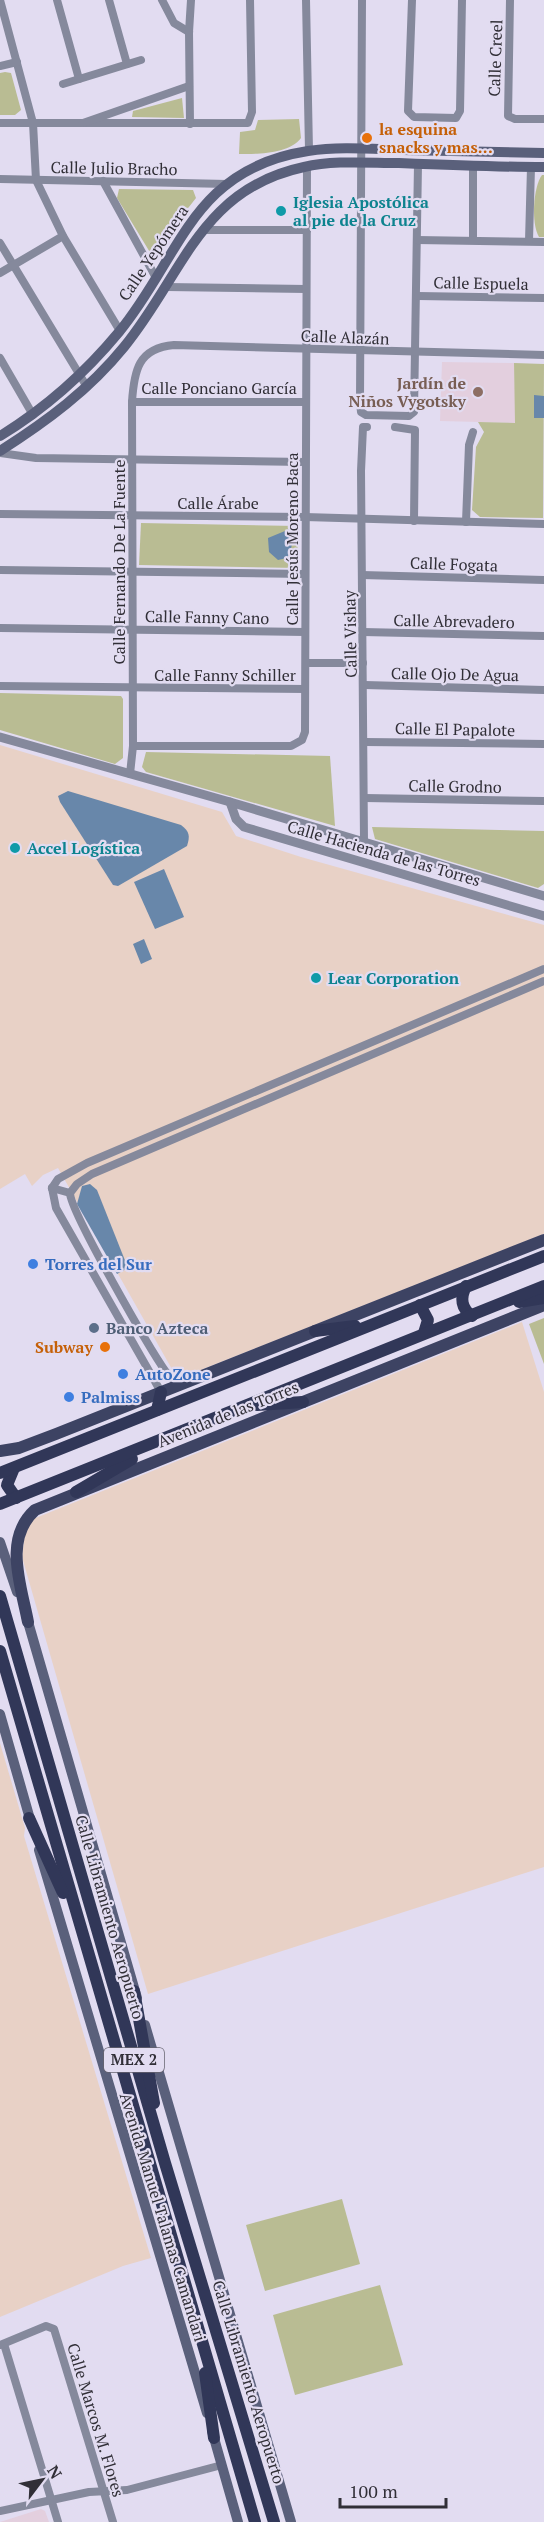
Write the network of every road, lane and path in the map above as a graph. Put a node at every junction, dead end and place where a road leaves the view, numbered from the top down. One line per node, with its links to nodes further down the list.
1 (57, 0): 17 (street)
2 (109, 0): 15 (street)
3 (162, 0): 12 (street)
4 (191, 0): 12 (street)
5 (250, 0): 23 (street)
6 (306, 0): 26 (street)
7 (362, 0): 25 (street)
8 (412, 0): 9 (street)
9 (462, 0)
10 (510, 0): 20 (street, Calle Creel)
11 (1, 5): 14 (street)
12 (189, 32): 19 (street)
13 (141, 60): 15 (street)
14 (17, 62): 16 (street); 22 (street)
15 (127, 64): 17 (street)
16 (0, 66)
17 (79, 79): 18 (street)
18 (63, 84)
19 (189, 86): 23 (street); 24 (street)
20 (544, 119)
21 (0, 123): 22 (street)
22 (33, 123): 24 (street); 35 (street)
23 (190, 124): 24 (street)
24 (77, 125)
25 (360, 148): 26 (main road, Calle Yepómera); 27 (main road, Calle Yepómera); 28 (street)
26 (309, 150): 37 (main road, Calle Yepómera)
27 (544, 153)
28 (361, 162): 29 (main road, Calle Yepómera); 30 (main road, Calle Yepómera); 55 (street)
29 (418, 164): 31 (main road, Calle Yepómera); 41 (street)
30 (307, 166): 38 (main road, Calle Yepómera); 39 (street, Calle Jesús Moreno Baca)
31 (472, 166): 32 (main road, Calle Yepómera); 42 (street)
32 (531, 167): 33 (main road, Calle Yepómera); 43 (street)
33 (544, 167)
34 (0, 179): 35 (street, Calle Julio Bracho)
35 (36, 180): 36 (street, Calle Julio Bracho); 40 (street)
36 (103, 181): 37 (street, Calle Julio Bracho); 48 (street)
37 (227, 184): 48 (main road, Calle Yepómera)
38 (201, 230): 39 (street); 49 (main road, Calle Yepómera)
39 (307, 230): 50 (street, Calle Jesús Moreno Baca)
40 (63, 236): 46 (street); 53 (street)
41 (417, 240): 42 (street); 51 (street)
42 (473, 240): 43 (street)
43 (529, 241): 44 (street)
44 (544, 242)
45 (0, 243): 46 (street)
46 (13, 266): 47 (street); 60 (street)
47 (0, 273)
48 (155, 276): 53 (main road, Calle Yepómera)
49 (167, 287): 50 (street); 61 (main road, Calle Yepómera)
50 (306, 289): 54 (street, Calle Jesús Moreno Baca)
51 (418, 296): 52 (street, Calle Espuela); 56 (street)
52 (544, 298)
53 (120, 331): 60 (main road, Calle Yepómera)
54 (306, 348): 55 (street, Calle Alazán); 57 (street, Calle Alazán); 63 (street, Calle Jesús Moreno Baca)
55 (362, 352): 56 (street, Calle Alazán); 56 (street)
56 (416, 352): 58 (street, Calle Alazán)
57 (147, 354): 62 (street, Calle Fernando De La Fuente)
58 (544, 355)
59 (0, 358): 64 (street)
60 (80, 376): 61 (street); 64 (main road, Calle Yepómera)
61 (87, 387): 69 (main road, Calle Yepómera)
62 (132, 402): 63 (street, Calle Ponciano García); 70 (street, Calle Fernando De La Fuente)
63 (306, 402): 71 (street, Calle Jesús Moreno Baca)
64 (33, 415): 68 (main road, Calle Yepómera)
65 (365, 427): 75 (street, Calle Vishay)
66 (395, 427): 76 (street)
67 (472, 432): 77 (street)
68 (0, 436)
69 (0, 452): 70 (street)
70 (132, 460): 71 (street); 73 (street, Calle Fernando De La Fuente)
71 (305, 462): 74 (street, Calle Jesús Moreno Baca)
72 (0, 514): 73 (street, Calle Árabe)
73 (132, 516): 74 (street, Calle Árabe); 80 (street, Calle Fernando De La Fuente)
74 (305, 517): 75 (street, Calle Árabe); 81 (street, Calle Jesús Moreno Baca)
75 (361, 520): 76 (street, Calle Árabe); 82 (street, Calle Vishay)
76 (414, 521): 77 (street, Calle Árabe)
77 (466, 522): 78 (street, Calle Árabe)
78 (544, 524)
79 (0, 570): 80 (street)
80 (132, 573): 81 (street); 85 (street, Calle Fernando De La Fuente)
81 (305, 574): 86 (street, Calle Jesús Moreno Baca)
82 (362, 575): 83 (street, Calle Fogata); 87 (street, Calle Vishay)
83 (544, 580)
84 (0, 628): 85 (street, Calle Fanny Cano)
85 (133, 630): 86 (street, Calle Fanny Cano); 93 (street, Calle Fernando De La Fuente)
86 (305, 632): 89 (street, Calle Jesús Moreno Baca)
87 (363, 632): 88 (street, Calle Abrevadero); 90 (street, Calle Vishay)
88 (544, 636)
89 (306, 663): 90 (street); 94 (street, Calle Jesús Moreno Baca)
90 (363, 663): 91 (street, Calle Vishay)
91 (365, 685): 95 (street, Calle Ojo De Agua); 97 (street, Calle Vishay)
92 (0, 686): 93 (street, Calle Fanny Schiller)
93 (133, 687): 94 (street, Calle Fanny Schiller); 99 (street, Calle Fernando De La Fuente)
94 (305, 689): 99 (street, Calle Jesús Moreno Baca)
95 (544, 690)
96 (0, 737): 100 (street, Calle Hacienda de las Torres)
97 (365, 742): 98 (street, Calle El Papalote); 101 (street, Calle Vishay)
98 (544, 744)
99 (133, 746): 100 (street, Calle Fernando De La Fuente)
100 (130, 774): 103 (street, Calle Hacienda de las Torres)
101 (365, 798): 102 (street, Calle Grodno); 104 (street, Calle Vishay)
102 (544, 801)
103 (230, 802): 104 (street, Calle Hacienda de las Torres); 106 (street, Calle Hacienda de las Torres)
104 (364, 842): 105 (street, Calle Hacienda de las Torres)
105 (544, 896)
106 (544, 916)
107 (544, 969): 108 (street)
108 (521, 979): 110 (street); 111 (street)
109 (544, 981): 110 (street)
110 (526, 989): 112 (street)
111 (52, 1188): 112 (street); 126 (street)
112 (70, 1193): 125 (street)
113 (544, 1240): 123 (main road)
114 (544, 1256): 115 (highway, Avenida de las Torres)
115 (466, 1286): 118 (highway, Avenida de las Torres); 121 (highway)
116 (544, 1286): 119 (highway, Avenida de las Torres)
117 (544, 1298): 119 (highway)
118 (420, 1305): 122 (highway, Avenida de las Torres); 124 (highway)
119 (497, 1305): 121 (highway, Avenida de las Torres)
120 (544, 1305): 127 (main road, Avenida de las Torres)
121 (472, 1316): 124 (highway, Avenida de las Torres)
122 (374, 1324): 123 (highway); 129 (highway, Avenida de las Torres)
123 (315, 1331): 125 (main road)
124 (424, 1334): 128 (highway, Avenida de las Torres)
125 (180, 1384): 126 (main road)
126 (161, 1392): 129 (highway); 131 (main road)
127 (303, 1402): 128 (highway); 134 (main road, Avenida de las Torres)
128 (244, 1406): 130 (highway, Avenida de las Torres)
129 (157, 1410): 132 (highway, Avenida de las Torres)
130 (168, 1439): 134 (highway); 135 (highway, Avenida de las Torres)
131 (0, 1451)
132 (14, 1468): 133 (highway, Avenida de las Torres); 135 (highway)
133 (0, 1473)
134 (76, 1492): 139 (main road, Avenida de las Torres)
135 (16, 1498): 136 (highway, Avenida de las Torres)
136 (0, 1504)
137 (0, 1542): 139 (main road)
138 (0, 1596): 145 (highway, Calle Libramiento Aeropuerto / MEX 2)
139 (28, 1622): 144 (main road)
140 (0, 1651): 143 (highway, Calle Libramiento Aeropuerto / MEX 2)
141 (0, 1714): 142 (main road, Avenida Manuel Talamas Camandari)
142 (29, 1818): 143 (highway); 148 (main road, Avenida Manuel Talamas Camandari)
143 (82, 1936): 146 (highway, Calle Libramiento Aeropuerto / MEX 2)
144 (134, 1990): 145 (highway); 158 (main road)
145 (165, 2163): 157 (highway, Calle Libramiento Aeropuerto / MEX 2)
146 (198, 2327): 148 (highway); 156 (highway, Calle Libramiento Aeropuerto / MEX 2)
147 (2, 2344): 150 (street, Calle Marcos M. Flores); 151 (street)
148 (214, 2438): 149 (main road, Avenida Manuel Talamas Camandari)
149 (222, 2465): 150 (street); 155 (main road, Avenida Manuel Talamas Camandari)
150 (104, 2491): 151 (street); 154 (street, Calle Marcos M. Flores)
151 (52, 2499): 152 (street); 153 (street)
152 (0, 2511)
153 (58, 2522)
154 (113, 2522)
155 (238, 2522)
156 (255, 2522)
157 (276, 2522)
158 (291, 2522)

